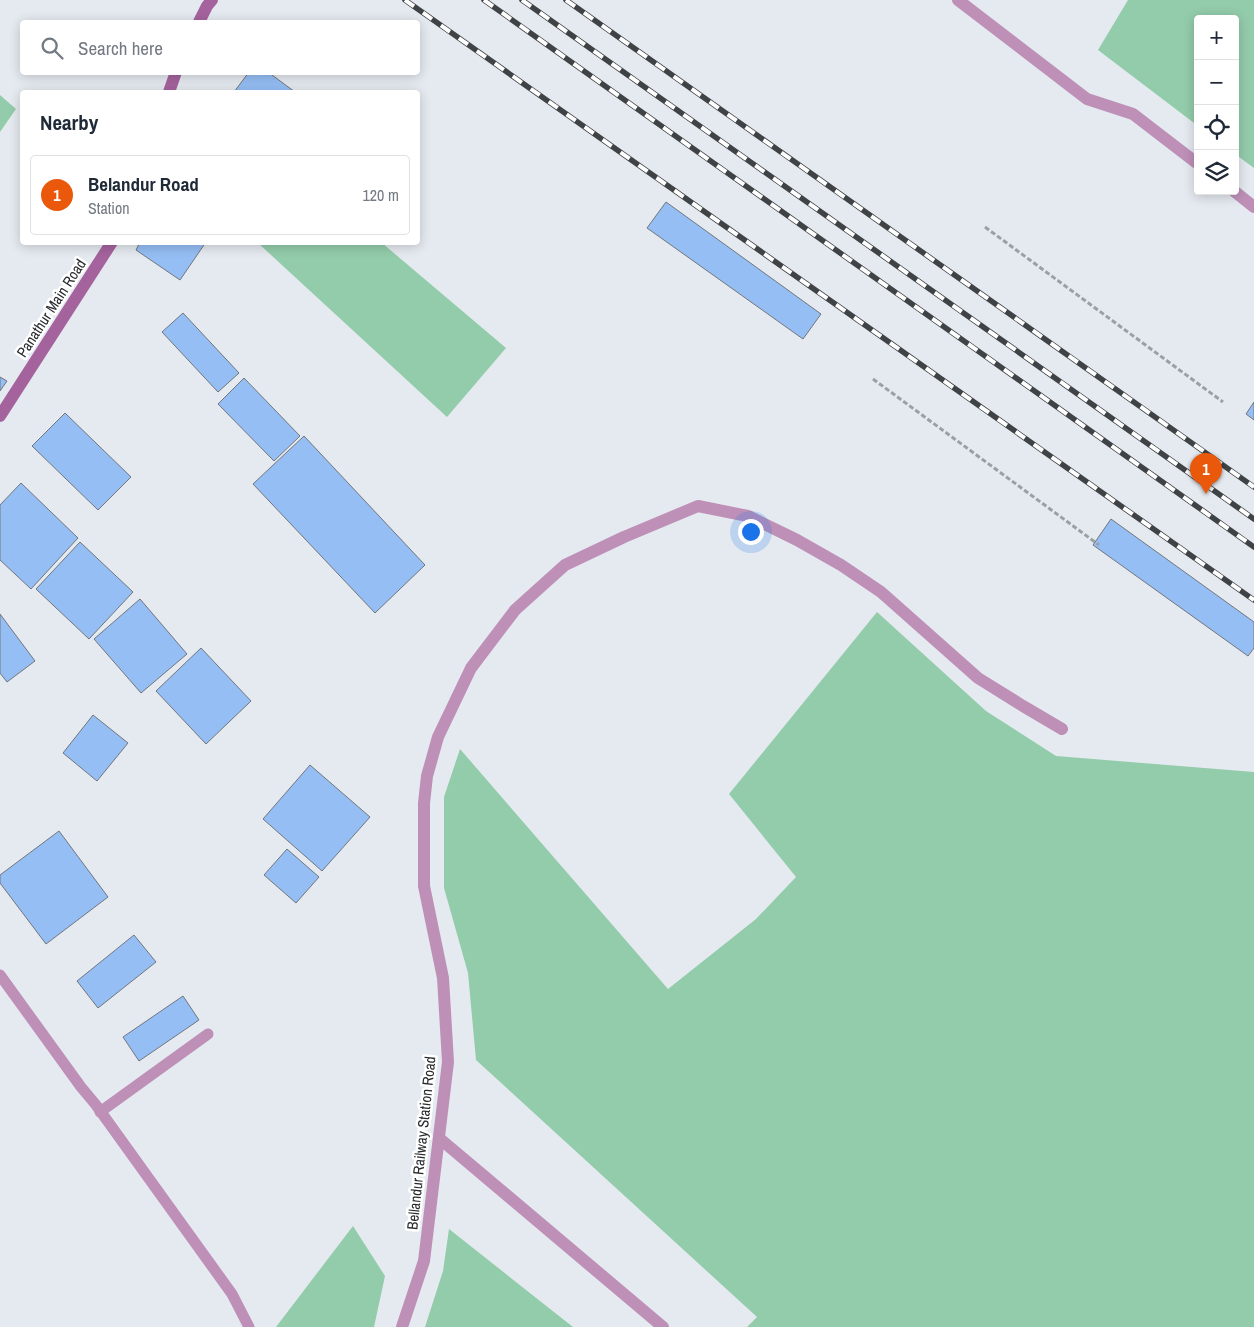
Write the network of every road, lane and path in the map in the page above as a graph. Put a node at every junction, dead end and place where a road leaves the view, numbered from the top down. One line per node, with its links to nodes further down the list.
1 (958, 0): 6 (street)
2 (206, 2): 3 (street)
3 (200, 20)
4 (175, 75): 5 (street)
5 (170, 90)
6 (1194, 161)
7 (1239, 195): 8 (street)
8 (1254, 207)
9 (985, 227): 12 (path)
10 (110, 245): 13 (street, Panathur Main Road)
11 (873, 379): 14 (path)
12 (1223, 402)
13 (0, 416)
14 (1099, 545)
15 (1062, 729): 19 (street, Bellandur Railway Station Road)
16 (0, 975): 18 (lane)
17 (208, 1034): 18 (lane)
18 (98, 1108): 20 (lane)
19 (438, 1138): 21 (street, Bellandur Railway Station Road); 22 (street)
20 (249, 1327)
21 (402, 1327)
22 (663, 1327)

